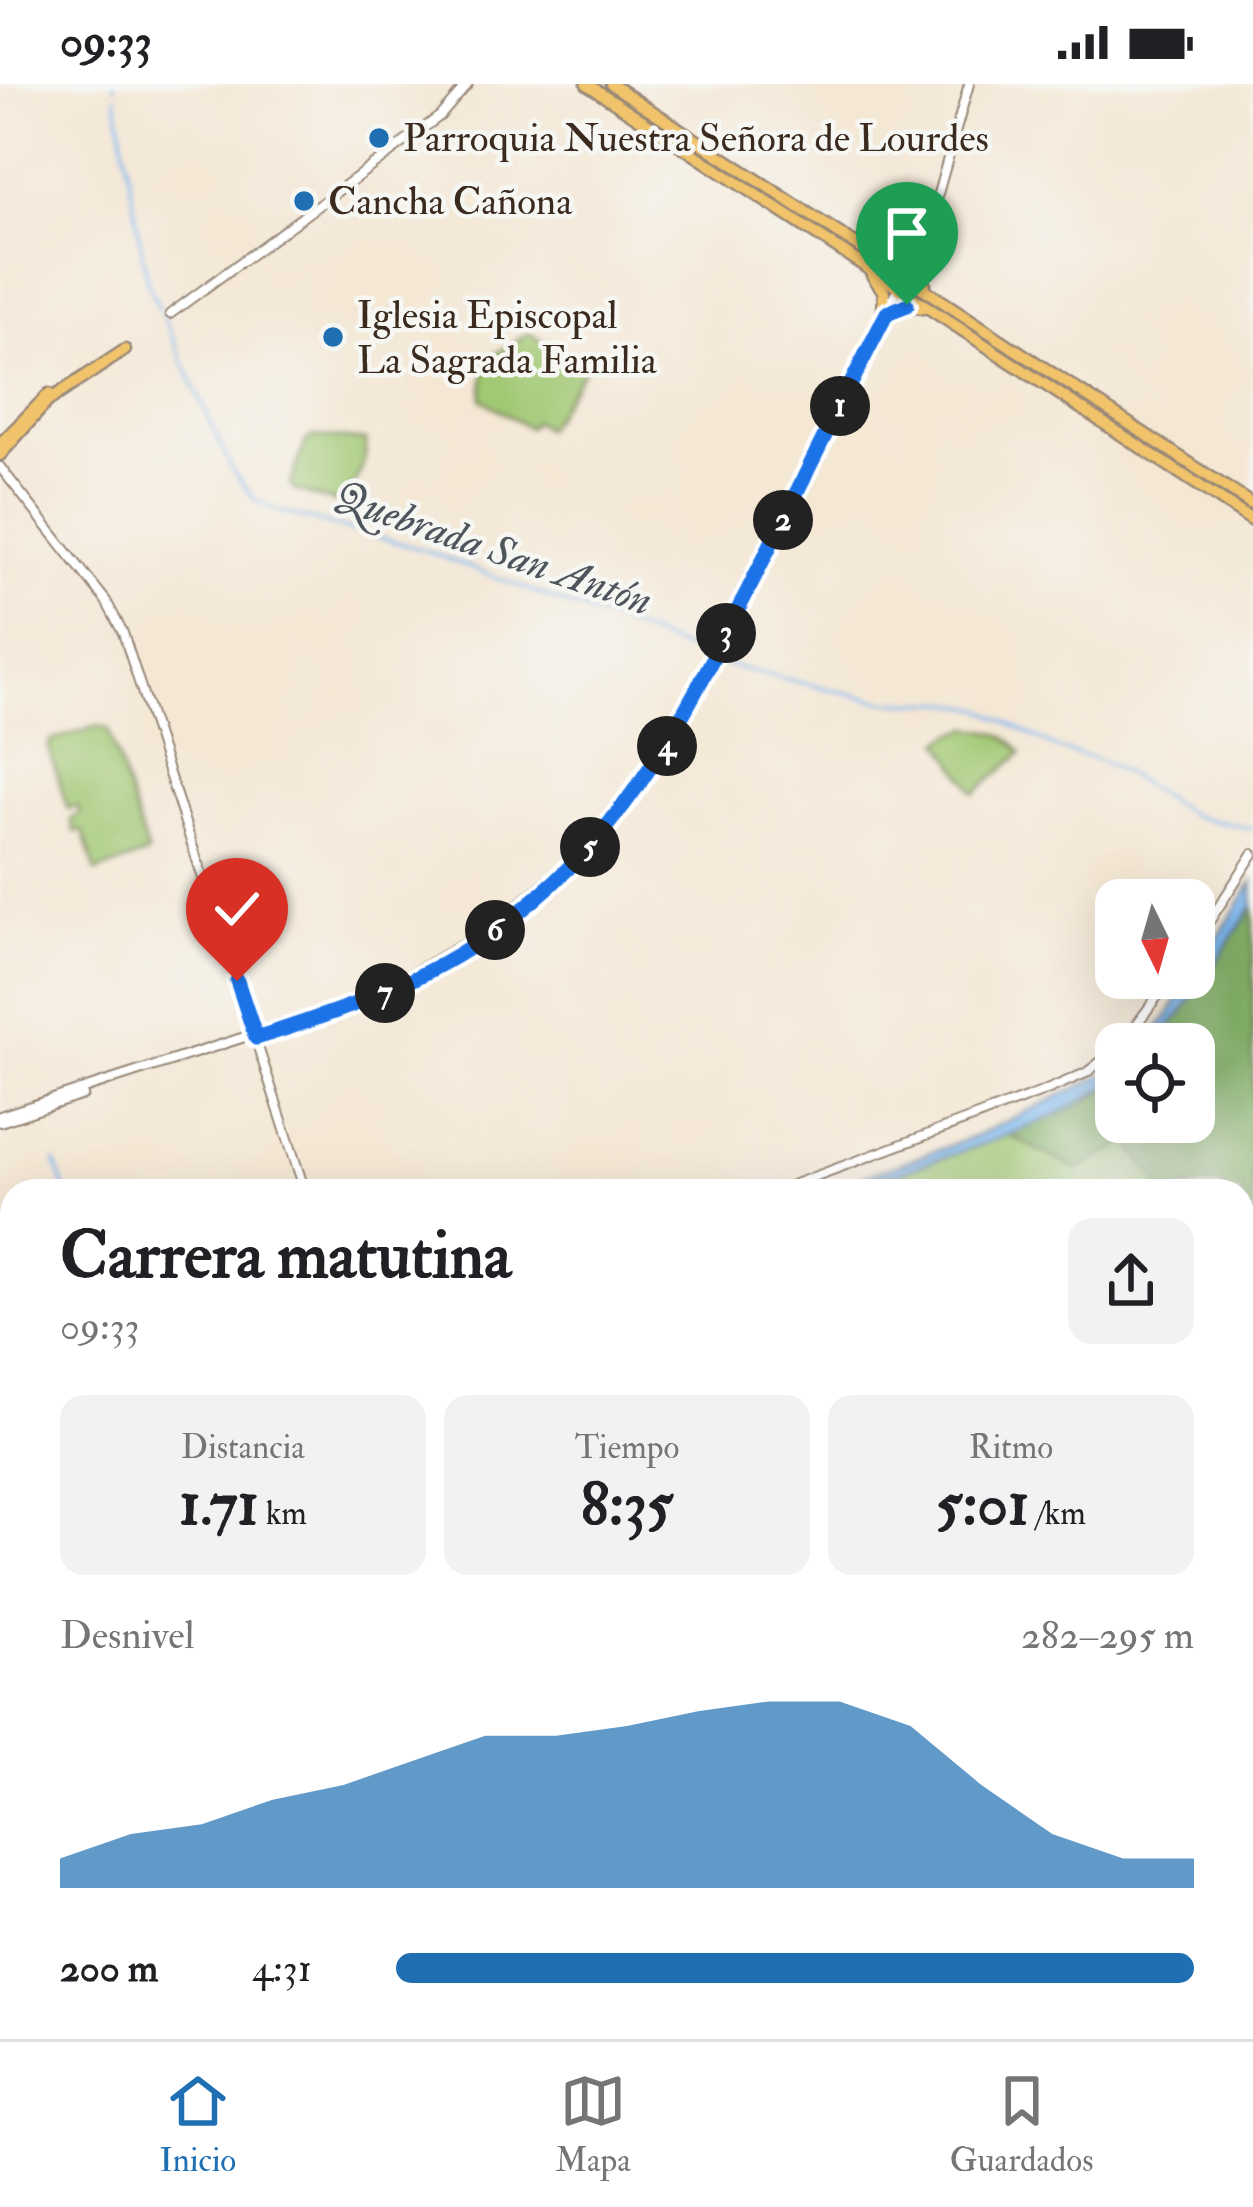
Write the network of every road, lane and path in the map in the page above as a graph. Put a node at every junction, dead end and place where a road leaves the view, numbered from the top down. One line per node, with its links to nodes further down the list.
1 (468, 84): 12 (street)
2 (587, 84): 7 (main road)
3 (611, 84): 5 (main road)
4 (972, 84): 6 (street)
5 (870, 253): 6 (main road); 8 (main road)
6 (912, 256): 8 (street); 9 (main road)
7 (867, 268): 8 (main road); 11 (main road)
8 (900, 285): 9 (main road); 10 (main road); 11 (street)
9 (940, 300): 16 (main road)
10 (929, 309): 11 (main road); 17 (main road)
11 (885, 312): 22 (street)
12 (170, 314)
13 (0, 444): 14 (main road)
14 (0, 455)
15 (0, 467): 22 (street)
16 (1253, 505)
17 (1253, 521)
18 (1253, 854): 19 (street)
19 (1215, 912)
20 (1156, 999): 21 (street)
21 (1137, 1023)
22 (256, 1036): 24 (street); 25 (street)
23 (1095, 1065): 26 (street)
24 (0, 1119)
25 (301, 1179)
26 (809, 1179)

